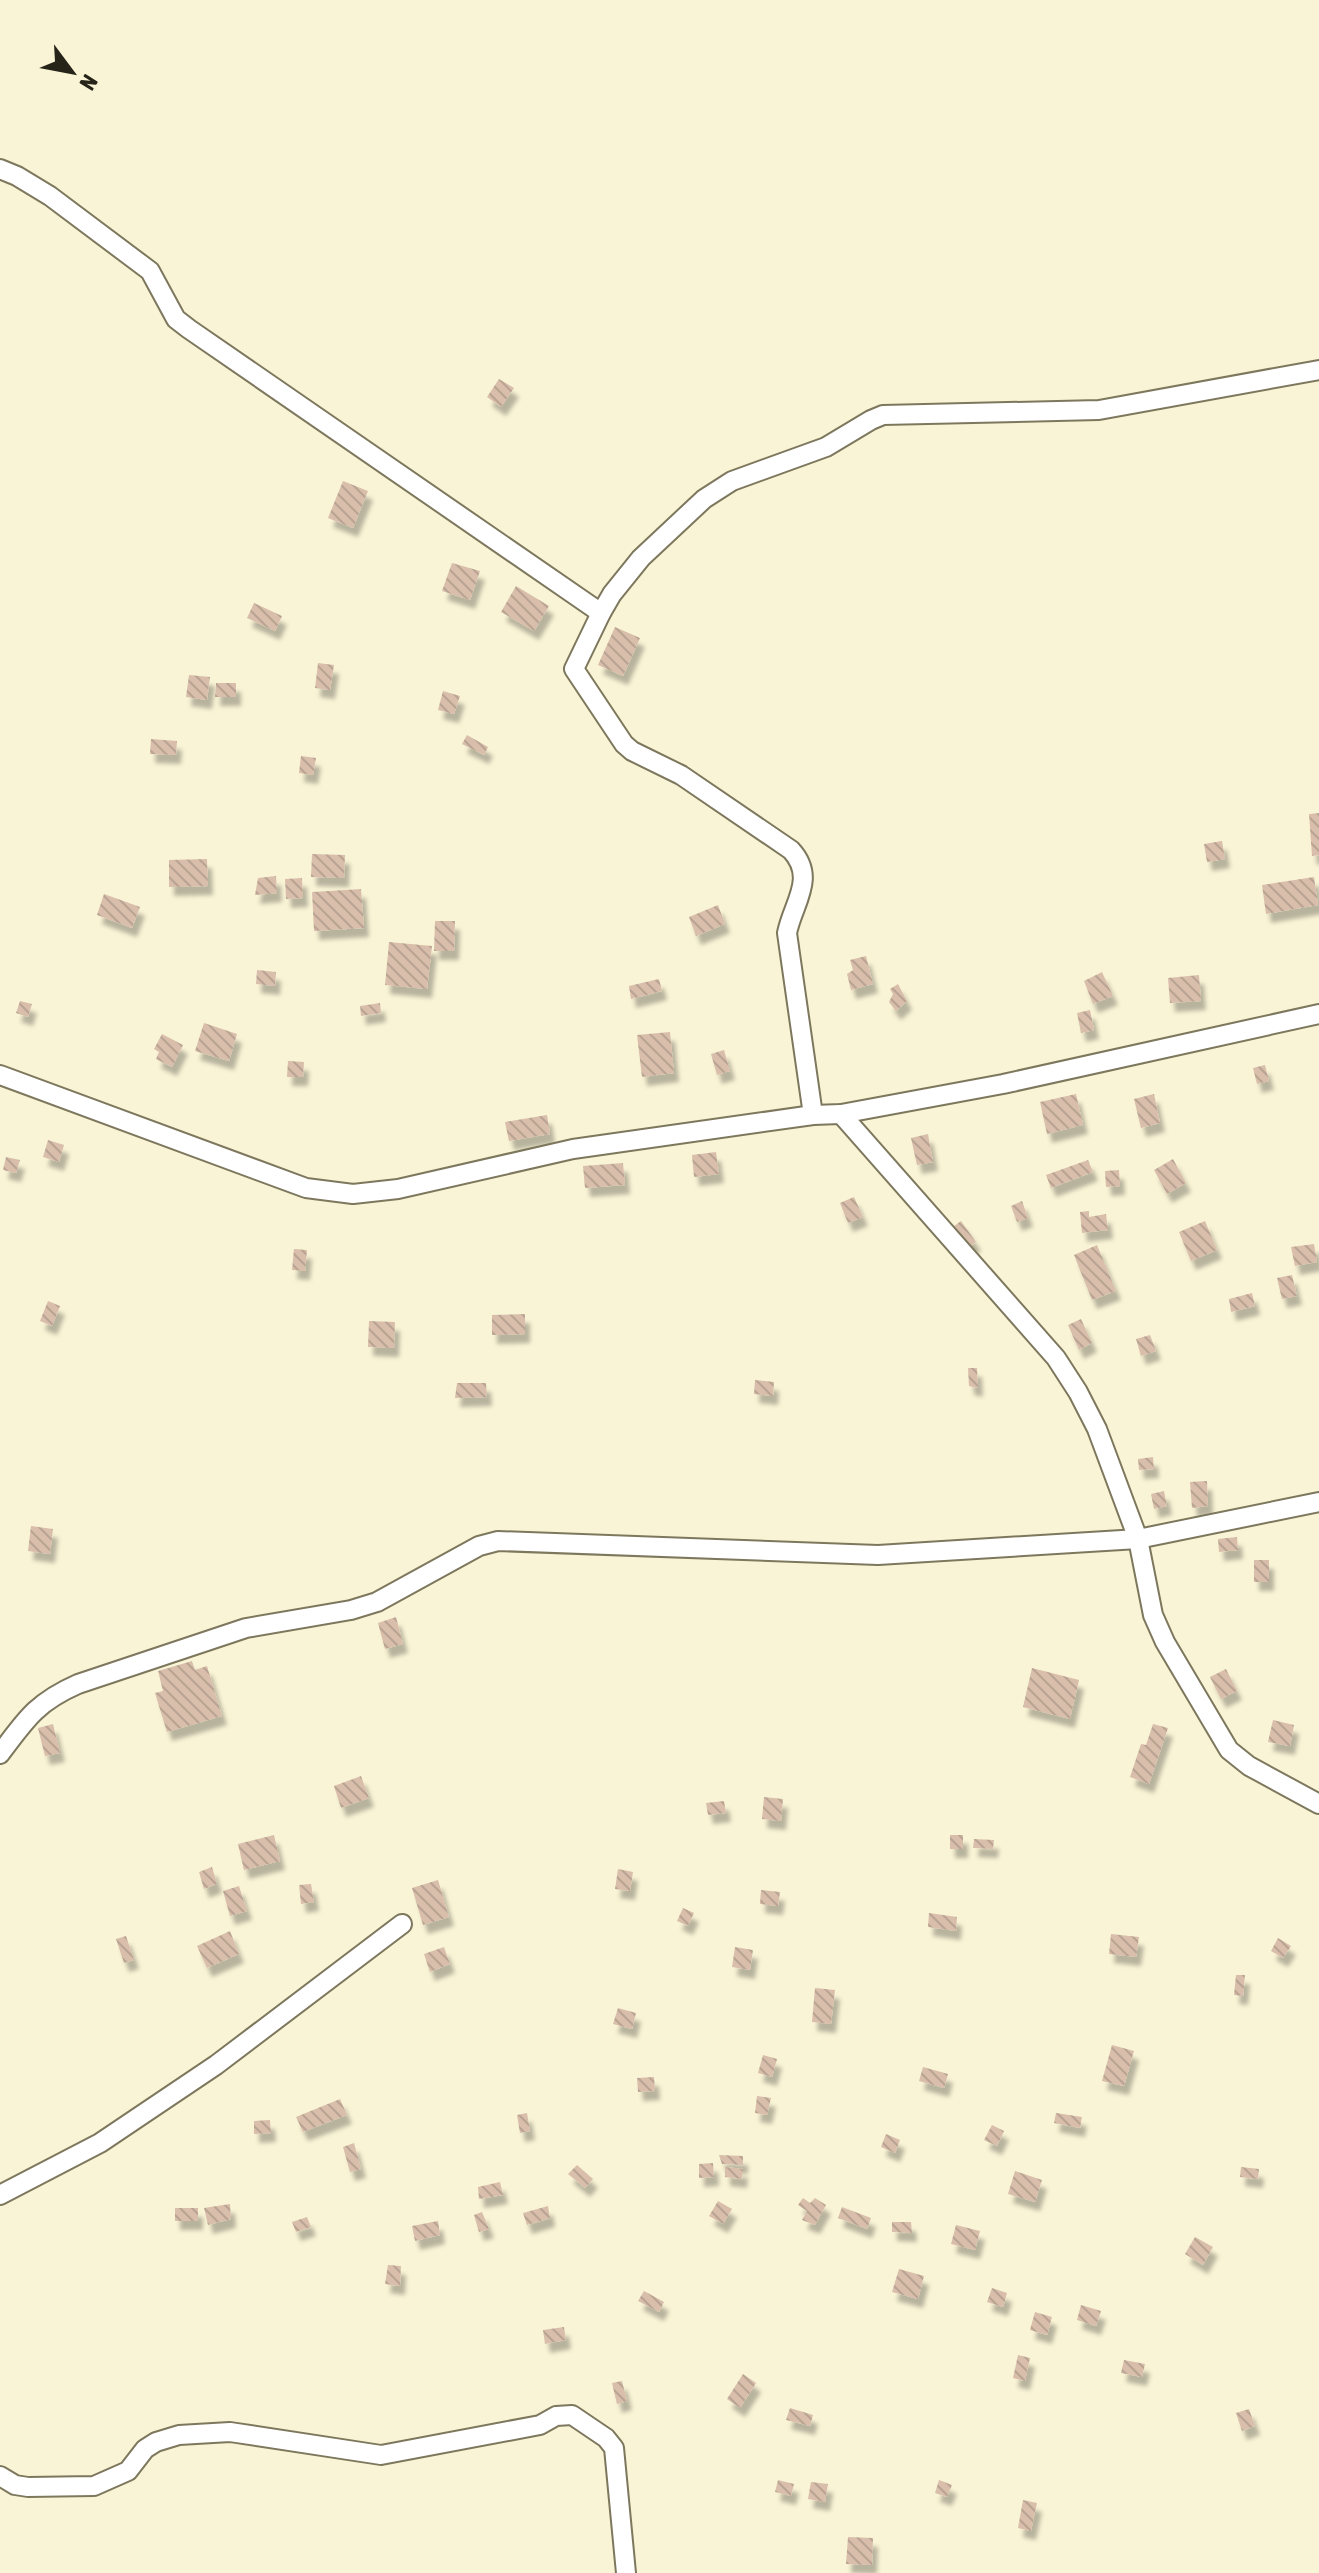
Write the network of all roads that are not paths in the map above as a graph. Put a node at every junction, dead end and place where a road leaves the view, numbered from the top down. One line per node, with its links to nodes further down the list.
1 (0, 169): 3 (street)
2 (1319, 370): 3 (street)
3 (601, 613): 7 (street)
4 (1319, 1014): 6 (street)
5 (0, 1075): 7 (street)
6 (841, 1114): 7 (street); 9 (street)
7 (813, 1115)
8 (1319, 1502): 9 (street)
9 (1138, 1539): 10 (street); 11 (street)
10 (0, 1754)
11 (1319, 1804)
12 (402, 1924): 13 (street)
13 (0, 2195)
14 (0, 2476): 15 (street)
15 (626, 2573)

